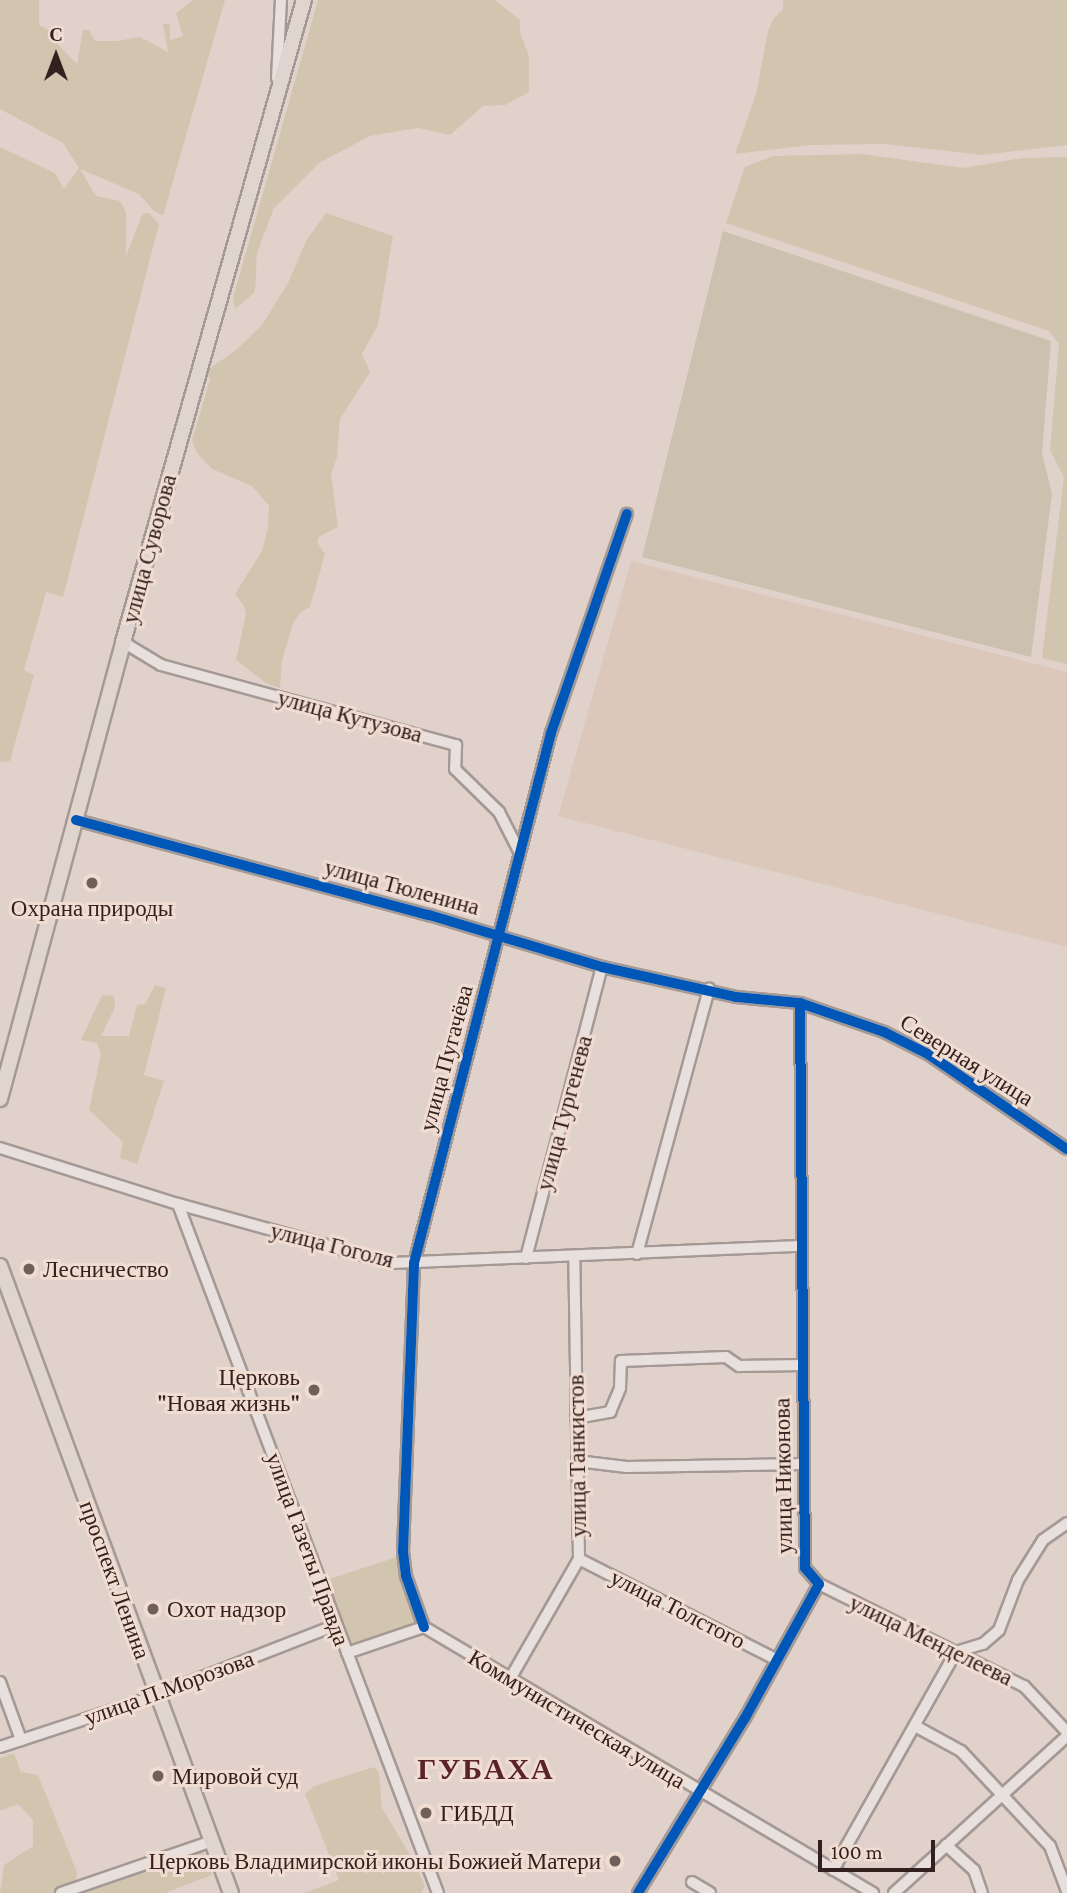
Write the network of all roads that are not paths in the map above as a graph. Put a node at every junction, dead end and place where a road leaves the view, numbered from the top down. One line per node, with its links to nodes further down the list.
1 (281, 0): 3 (street)
2 (304, 0): 3 (main road, улица Суворова)
3 (277, 95): 5 (main road, улица Суворова)
4 (627, 514): 7 (street, улица Пугачёва)
5 (123, 642): 6 (main road, улица Суворова); 7 (street, улица Кутузова)
6 (76, 820): 8 (street, улица Тюленина); 12 (main road, улица Суворова)
7 (519, 851): 8 (street, улица Пугачёва)
8 (500, 935): 9 (street, улица Тюленина); 20 (street, улица Пугачёва)
9 (602, 967): 10 (street, улица Тюленина); 19 (street, улица Тургенева)
10 (709, 989): 11 (street, улица Тюленина); 17 (street)
11 (800, 1003): 14 (street, Северная улица); 16 (street, улица Никонова)
12 (0, 1099)
13 (0, 1148): 15 (street, улица Гоголя)
14 (1067, 1149)
15 (178, 1204): 20 (street, улица Гоголя); 29 (street, улица Газеты Правда)
16 (801, 1246): 17 (street, улица Гоголя); 22 (street, улица Никонова)
17 (637, 1254): 18 (street, улица Гоголя)
18 (574, 1257): 19 (street, улица Гоголя); 23 (street, улица Танкистов)
19 (526, 1258): 20 (street, улица Гоголя)
20 (414, 1263): 30 (street, улица Пугачёва)
21 (0, 1266): 36 (main road, проспект Ленина)
22 (803, 1365): 23 (street); 25 (street, улица Никонова)
23 (576, 1418): 24 (street, улица Танкистов)
24 (577, 1461): 25 (street); 27 (street, улица Танкистов)
25 (804, 1464): 28 (street, улица Никонова)
26 (1067, 1523): 31 (street)
27 (579, 1559): 33 (street, улица Толстого); 34 (street, улица Танкистов)
28 (819, 1584): 31 (street, улица Менделеева); 33 (street)
29 (336, 1625): 32 (street, улица Газеты Правда); 36 (street, улица П.Морозова)
30 (424, 1627): 32 (street); 34 (street, Коммунистическая улица)
31 (956, 1652): 37 (street); 38 (street, улица Менделеева)
32 (347, 1653): 50 (street, улица Газеты Правда)
33 (777, 1660): 41 (street)
34 (510, 1679): 41 (street, Коммунистическая улица)
35 (0, 1682): 39 (street)
36 (158, 1694): 39 (street, улица П.Морозова); 43 (main road, проспект Ленина)
37 (915, 1726): 42 (street); 45 (street)
38 (1067, 1734): 42 (street)
39 (21, 1740): 40 (street, улица П.Морозова)
40 (0, 1747)
41 (700, 1792): 45 (street, Коммунистическая улица); 51 (street)
42 (1002, 1795): 44 (street); 47 (street)
43 (212, 1841): 48 (street); 49 (main road, проспект Ленина)
44 (946, 1845): 54 (street); 55 (street)
45 (833, 1870): 53 (street, Коммунистическая улица)
46 (692, 1882): 52 (street)
47 (1067, 1891)
48 (61, 1893)
49 (231, 1893)
50 (438, 1893)
51 (638, 1893)
52 (710, 1893)
53 (873, 1893)
54 (894, 1893)
55 (982, 1893)

